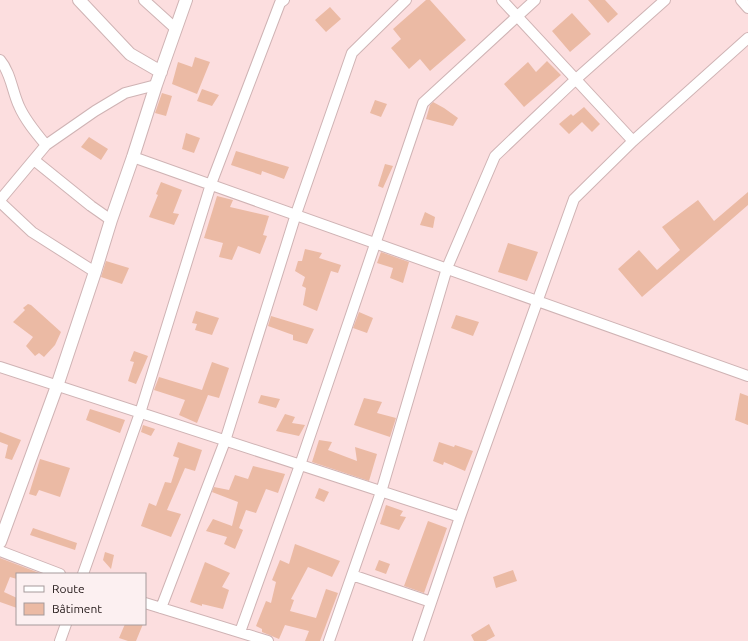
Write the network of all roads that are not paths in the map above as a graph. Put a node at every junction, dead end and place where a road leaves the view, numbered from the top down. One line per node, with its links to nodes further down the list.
1 (79, 0): 15 (street)
2 (144, 0): 12 (street)
3 (186, 0): 12 (street)
4 (284, 0): 22 (street)
5 (406, 0): 24 (street)
6 (502, 0): 11 (street)
7 (535, 0): 11 (street)
8 (665, 0): 16 (street)
9 (741, 0): 10 (street)
10 (748, 8)
11 (517, 17): 16 (street); 26 (street)
12 (176, 29): 15 (street)
13 (748, 38): 18 (street)
14 (0, 60): 19 (street)
15 (161, 72): 17 (street)
16 (575, 80): 18 (street); 27 (street)
17 (156, 85): 19 (street); 20 (street)
18 (633, 141): 29 (street)
19 (46, 145): 21 (street)
20 (133, 157): 22 (street); 25 (street)
21 (34, 160): 23 (street); 25 (street)
22 (211, 184): 24 (street); 33 (street)
23 (0, 201): 28 (street)
24 (296, 214): 26 (street); 34 (street)
25 (111, 220): 28 (street)
26 (376, 243): 27 (street); 35 (street)
27 (447, 268): 29 (street); 36 (street)
28 (95, 272): 32 (street)
29 (538, 300): 31 (street); 37 (street)
30 (0, 367): 32 (street)
31 (748, 376)
32 (57, 386): 33 (street); 38 (street)
33 (140, 413): 34 (street); 41 (street)
34 (225, 441): 35 (street); 45 (street)
35 (300, 465): 36 (street); 47 (street)
36 (381, 492): 37 (street); 42 (street)
37 (460, 517): 43 (street)
38 (0, 542)
39 (0, 551): 40 (street)
40 (57, 573)
41 (83, 573)
42 (352, 575): 43 (street); 50 (street)
43 (431, 602): 51 (street)
44 (146, 603): 45 (street)
45 (162, 608): 47 (street)
46 (66, 625): 48 (street)
47 (240, 632): 49 (street)
48 (60, 641)
49 (268, 641)
50 (329, 641)
51 (418, 641)

